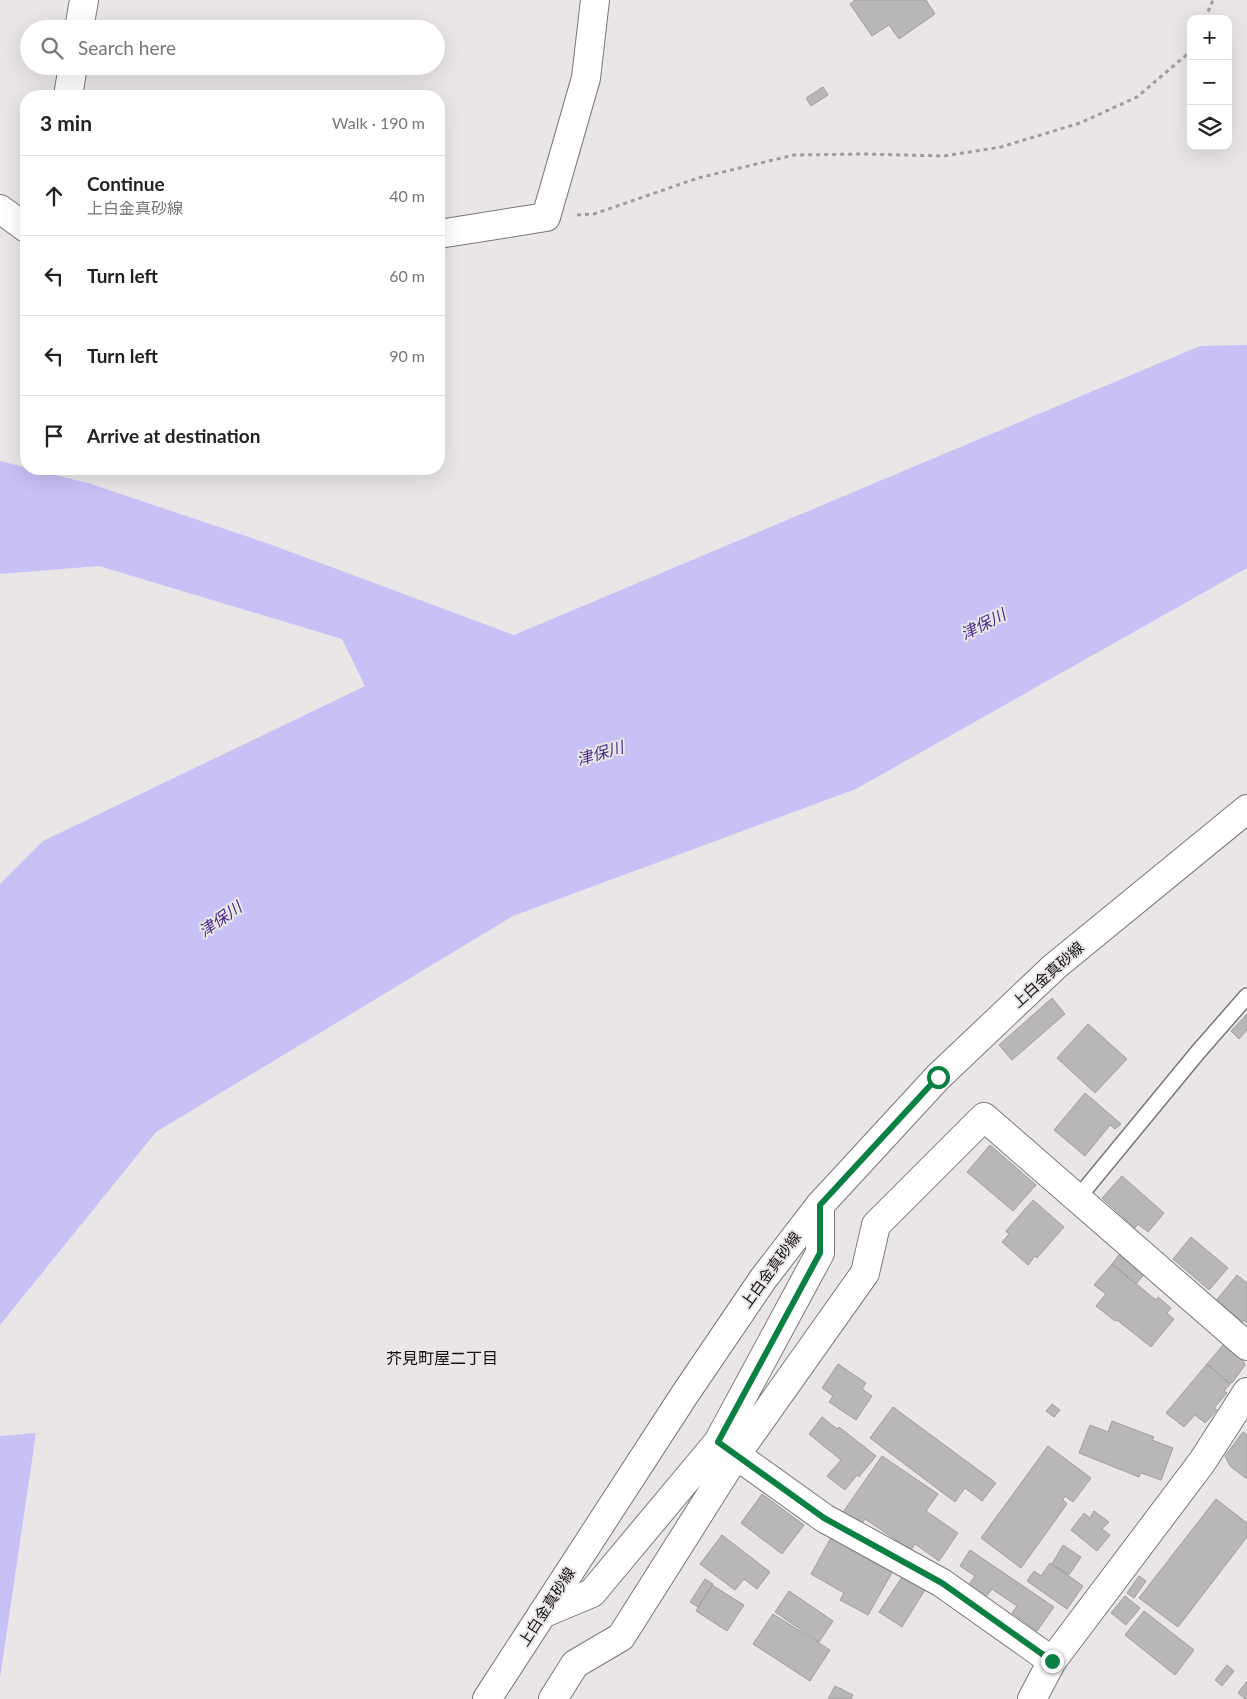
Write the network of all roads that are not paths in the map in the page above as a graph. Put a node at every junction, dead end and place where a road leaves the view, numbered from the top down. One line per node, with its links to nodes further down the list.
1 (84, 0): 3 (street)
2 (595, 0): 8 (street)
3 (81, 20)
4 (72, 75): 5 (street)
5 (69, 90)
6 (0, 209): 7 (street)
7 (20, 224)
8 (445, 233)
9 (1247, 809): 12 (street, 上白金真砂線)
10 (1247, 996): 11 (lane)
11 (1077, 1199): 13 (street); 15 (street)
12 (820, 1205): 15 (street); 16 (street, 上白金真砂線)
13 (1247, 1346)
14 (1247, 1392): 17 (street)
15 (727, 1449): 16 (street); 17 (street); 19 (street)
16 (542, 1614): 18 (street, 上白金真砂線)
17 (1052, 1661): 20 (street)
18 (487, 1699)
19 (553, 1699)
20 (1032, 1699)

